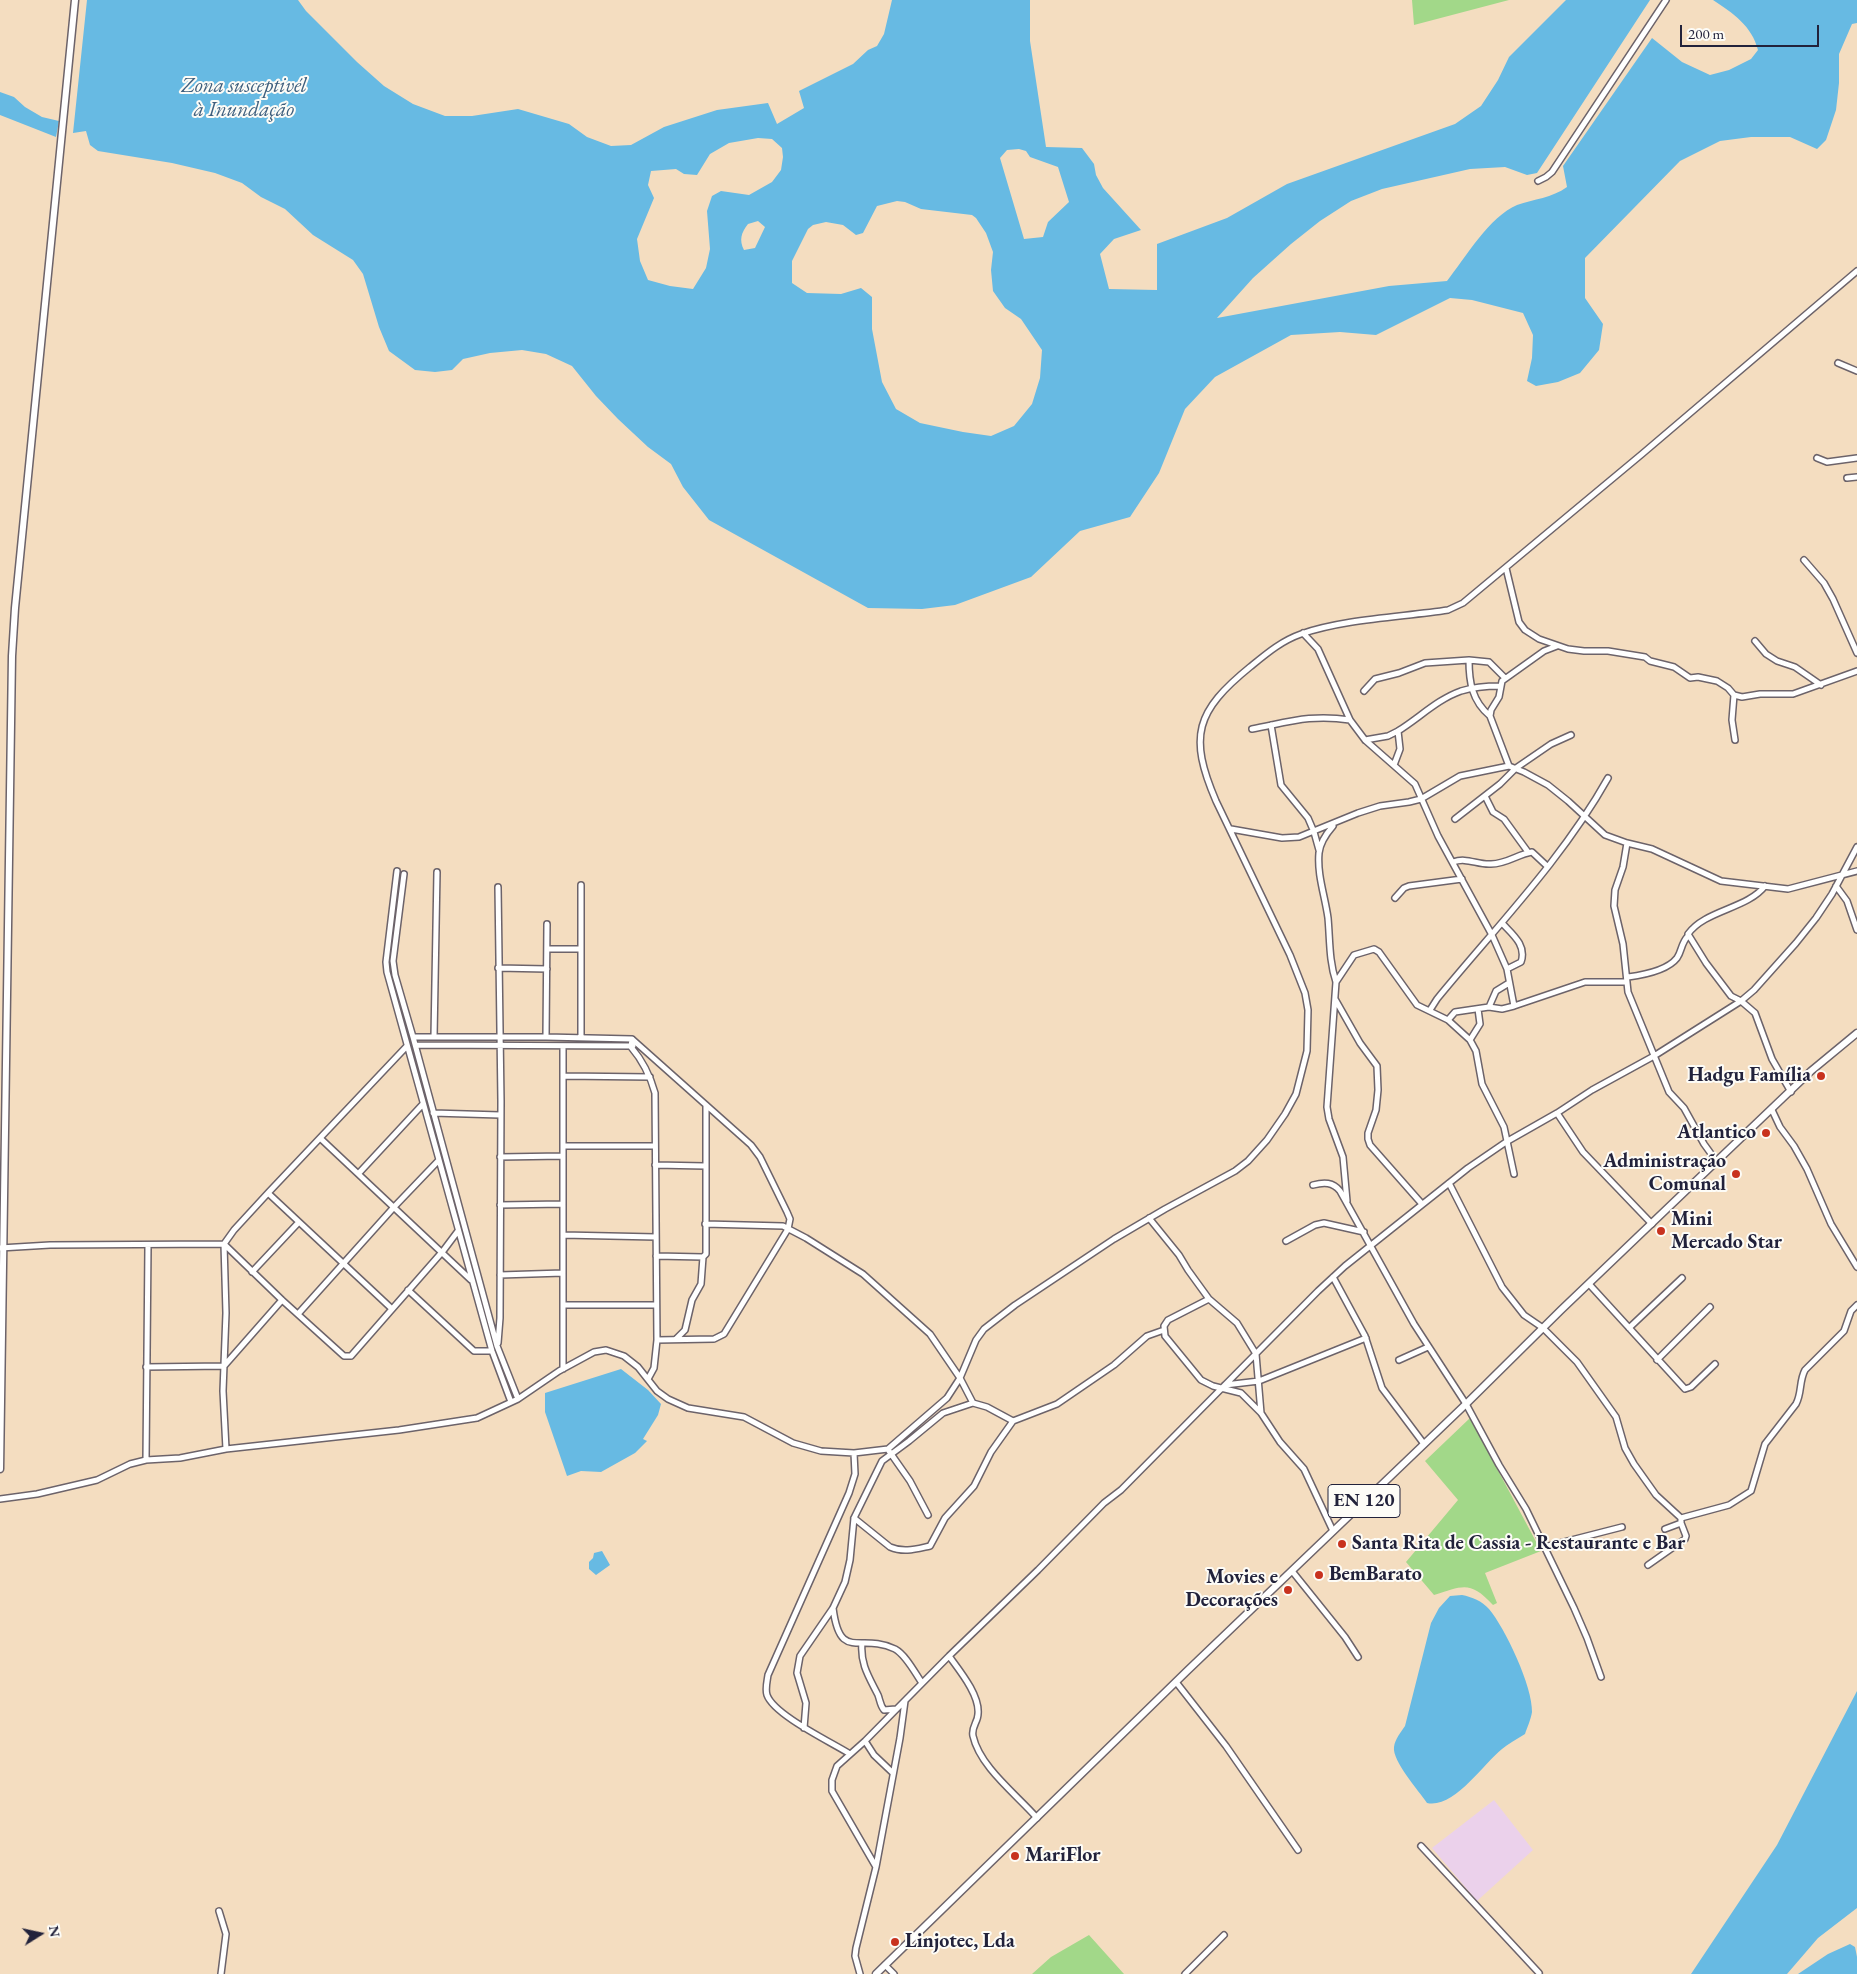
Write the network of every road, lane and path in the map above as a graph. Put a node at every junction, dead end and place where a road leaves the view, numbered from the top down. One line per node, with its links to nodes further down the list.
1 (75, 0): 138 (main road)
2 (1666, 0): 3 (street)
3 (1538, 180)
4 (1857, 271): 12 (street)
5 (1838, 363): 6 (street)
6 (1857, 371)
7 (1817, 458): 8 (street)
8 (1857, 458)
9 (1847, 478): 10 (street)
10 (1857, 478)
11 (1804, 560): 16 (street)
12 (1506, 568): 13 (street); 15 (street)
13 (1303, 633): 26 (street); 42 (street)
14 (1755, 641): 20 (street)
15 (1558, 646): 19 (street); 24 (street)
16 (1857, 653)
17 (1469, 660): 19 (street); 22 (street); 23 (street)
18 (1857, 671): 20 (street)
19 (1504, 678): 21 (street)
20 (1820, 685): 24 (street)
21 (1500, 686): 22 (street); 25 (street)
22 (1471, 689): 25 (street); 29 (street)
23 (1364, 691)
24 (1734, 695): 32 (street)
25 (1490, 716): 34 (street)
26 (1350, 720): 27 (street); 31 (street)
27 (1270, 725): 28 (street); 43 (street)
28 (1252, 729)
29 (1398, 731): 31 (street); 33 (street)
30 (1571, 735): 35 (street)
31 (1365, 740): 33 (street)
32 (1735, 740)
33 (1394, 765): 38 (street)
34 (1509, 766): 35 (street); 38 (street)
35 (1516, 768): 37 (street); 39 (street)
36 (1608, 778): 39 (street)
37 (1485, 796): 40 (street); 47 (street)
38 (1421, 799): 41 (street); 48 (street)
39 (1583, 816): 44 (street); 49 (street)
40 (1456, 819)
41 (1335, 824): 43 (street); 46 (street)
42 (1230, 829): 43 (street); 125 (street)
43 (1314, 832): 46 (street)
44 (1627, 843): 58 (street); 71 (street)
45 (1857, 847): 54 (street)
46 (1319, 851): 72 (street)
47 (1528, 852): 48 (street); 49 (street)
48 (1453, 862): 55 (street)
49 (1547, 866): 61 (street)
50 (1857, 870): 54 (street)
51 (396, 871): 90 (street)
52 (436, 872): 83 (street)
53 (404, 874): 82 (street)
54 (1841, 876): 58 (street); 59 (street)
55 (1462, 879): 60 (street); 64 (street)
56 (581, 885): 67 (street)
57 (498, 886): 68 (street)
58 (1765, 886): 65 (street)
59 (1836, 886): 63 (street); 75 (street)
60 (1395, 898)
61 (1502, 922): 64 (street); 70 (street)
62 (547, 924): 66 (street)
63 (1857, 930)
64 (1492, 935): 70 (street); 79 (street)
65 (1688, 936): 71 (street); 75 (street)
66 (547, 949): 67 (street); 69 (street)
67 (581, 949): 86 (street)
68 (498, 968): 69 (street); 84 (street)
69 (546, 969): 85 (street)
70 (1507, 969): 73 (street)
71 (1628, 980): 76 (street); 95 (street)
72 (1336, 982): 74 (street); 79 (street)
73 (1509, 983): 76 (street); 77 (street)
74 (1335, 999): 120 (street); 122 (street)
75 (1741, 1001): 95 (street); 98 (street)
76 (1514, 1006): 77 (street)
77 (1489, 1007): 78 (street)
78 (1478, 1009): 80 (street); 88 (street)
79 (1430, 1010): 80 (street)
80 (1448, 1020): 88 (street)
81 (1857, 1033): 98 (main road, EN 120)
82 (413, 1037): 83 (street); 89 (street)
83 (434, 1037): 84 (street)
84 (499, 1037): 85 (street); 91 (street)
85 (546, 1037): 86 (street)
86 (581, 1038): 87 (street)
87 (632, 1039): 92 (street); 93 (street)
88 (1470, 1040): 106 (street)
89 (416, 1045): 91 (street); 102 (street)
90 (407, 1046): 99 (street); 105 (street)
91 (499, 1046): 94 (street); 104 (street)
92 (631, 1046): 93 (street); 94 (street); 97 (street)
93 (638, 1046): 100 (street)
94 (563, 1047): 96 (street)
95 (1654, 1056): 103 (street); 112 (street)
96 (563, 1076): 97 (street); 107 (street)
97 (650, 1077): 108 (street)
98 (1791, 1092): 101 (main road, EN 120)
99 (423, 1104): 111 (street); 115 (street)
100 (706, 1105): 114 (street); 129 (street)
101 (1772, 1110): 112 (main road, EN 120); 143 (street)
102 (434, 1112): 104 (street); 166 (street)
103 (1557, 1113): 106 (street); 128 (street)
104 (500, 1115): 110 (street)
105 (320, 1138): 115 (street); 119 (street)
106 (1506, 1142): 116 (street); 117 (street)
107 (563, 1146): 108 (street); 109 (street)
108 (655, 1146): 113 (street)
109 (563, 1156): 110 (street); 121 (street)
110 (500, 1157): 123 (street)
111 (439, 1160): 124 (street); 130 (street)
112 (1717, 1162): 128 (main road, EN 120)
113 (656, 1166): 114 (street); 133 (street)
114 (705, 1166): 127 (street)
115 (359, 1173): 124 (street)
116 (1514, 1174)
117 (1449, 1183): 122 (street); 160 (street)
118 (1313, 1185): 120 (street)
119 (268, 1193): 126 (street); 135 (street)
120 (1347, 1203): 131 (street)
121 (563, 1204): 123 (street); 132 (street)
122 (1422, 1204): 136 (street)
123 (500, 1205): 146 (street)
124 (395, 1206): 139 (street); 142 (street)
125 (1148, 1218): 152 (street); 177 (street)
126 (298, 1222): 142 (street); 144 (street)
127 (705, 1224): 129 (street); 141 (street)
128 (1652, 1224): 150 (main road, EN 120)
129 (788, 1229): 164 (street); 177 (street)
130 (458, 1231): 139 (street); 149 (street)
131 (1364, 1232): 134 (street); 136 (street)
132 (563, 1235): 133 (street); 145 (street)
133 (656, 1237): 140 (street)
134 (1286, 1241)
135 (224, 1244): 137 (street); 144 (street); 173 (street)
136 (1372, 1245): 147 (street); 167 (street)
137 (148, 1246): 138 (street); 174 (street)
138 (1, 1248): 192 (main road)
139 (442, 1251): 149 (street); 151 (street)
140 (656, 1256): 141 (street); 155 (street)
141 (703, 1258): 164 (street)
142 (343, 1264): 158 (street); 159 (street)
143 (1857, 1267)
144 (252, 1272): 153 (street)
145 (563, 1273): 146 (street); 154 (street)
146 (500, 1275): 166 (street)
147 (1333, 1277): 163 (street); 169 (street)
148 (1682, 1278): 161 (street)
149 (472, 1281): 168 (street)
150 (1588, 1284): 160 (main road, EN 120); 161 (street)
151 (408, 1290): 158 (street); 168 (street)
152 (1209, 1299): 162 (street); 169 (street)
153 (282, 1300): 159 (street); 173 (street)
154 (563, 1305): 155 (street); 175 (street)
155 (656, 1305): 165 (street)
156 (1857, 1305): 196 (street)
157 (1710, 1307): 171 (street)
158 (391, 1308): 159 (street)
159 (298, 1314)
160 (1544, 1328): 183 (main road, EN 120); 196 (street)
161 (1629, 1328): 171 (street)
162 (1164, 1330): 179 (street); 185 (street)
163 (1366, 1338): 178 (street); 186 (street)
164 (676, 1339): 165 (street)
165 (657, 1340): 176 (street)
166 (497, 1346): 180 (street)
167 (1428, 1347): 170 (street); 183 (street)
168 (492, 1351): 181 (street)
169 (1256, 1354): 178 (street); 179 (street)
170 (1399, 1360)
171 (1657, 1360): 172 (street)
172 (1715, 1364)
173 (224, 1366): 174 (street); 188 (street)
174 (146, 1367): 191 (street)
175 (563, 1369): 176 (street); 180 (street)
176 (648, 1378): 189 (street)
177 (960, 1378): 182 (street); 187 (street)
178 (1259, 1381): 179 (street); 184 (street)
179 (1224, 1386): 184 (street); 205 (street)
180 (518, 1399): 181 (street)
181 (511, 1402): 188 (street)
182 (973, 1404): 185 (street); 190 (street)
183 (1466, 1404): 186 (main road, EN 120); 200 (street)
184 (1261, 1413): 199 (street)
185 (1013, 1421): 195 (street)
186 (1424, 1444): 199 (main road, EN 120)
187 (888, 1448): 189 (street); 190 (street)
188 (226, 1449): 191 (street)
189 (854, 1453): 212 (street)
190 (891, 1454): 194 (street); 195 (street)
191 (146, 1460): 193 (street)
192 (0, 1469)
193 (0, 1499)
194 (928, 1515)
195 (854, 1518): 203 (street)
196 (1681, 1520): 198 (street); 201 (street)
197 (1622, 1527): 200 (street)
198 (1665, 1529)
199 (1333, 1531): 202 (main road, EN 120)
200 (1544, 1547): 207 (street)
201 (1648, 1565)
202 (1292, 1571): 206 (street); 208 (main road, EN 120)
203 (833, 1608): 204 (street); 212 (street)
204 (862, 1643): 209 (street); 211 (street)
205 (949, 1656): 209 (street); 216 (street)
206 (1358, 1657)
207 (1601, 1677)
208 (1176, 1682): 216 (main road, EN 120); 218 (street)
209 (922, 1683): 210 (street)
210 (905, 1700): 211 (street); 215 (street)
211 (896, 1709): 213 (street)
212 (804, 1728): 214 (street)
213 (865, 1741): 214 (street); 215 (street)
214 (850, 1754): 219 (street)
215 (893, 1773): 219 (street)
216 (1037, 1818): 222 (main road, EN 120)
217 (1421, 1846): 223 (street)
218 (1298, 1850)
219 (876, 1867): 225 (street)
220 (219, 1911): 224 (street)
221 (1224, 1935): 228 (street)
222 (885, 1965): 226 (main road, EN 120); 227 (street)
223 (1539, 1973)
224 (221, 1974)
225 (860, 1974)
226 (876, 1974)
227 (894, 1974)
228 (1184, 1974)

